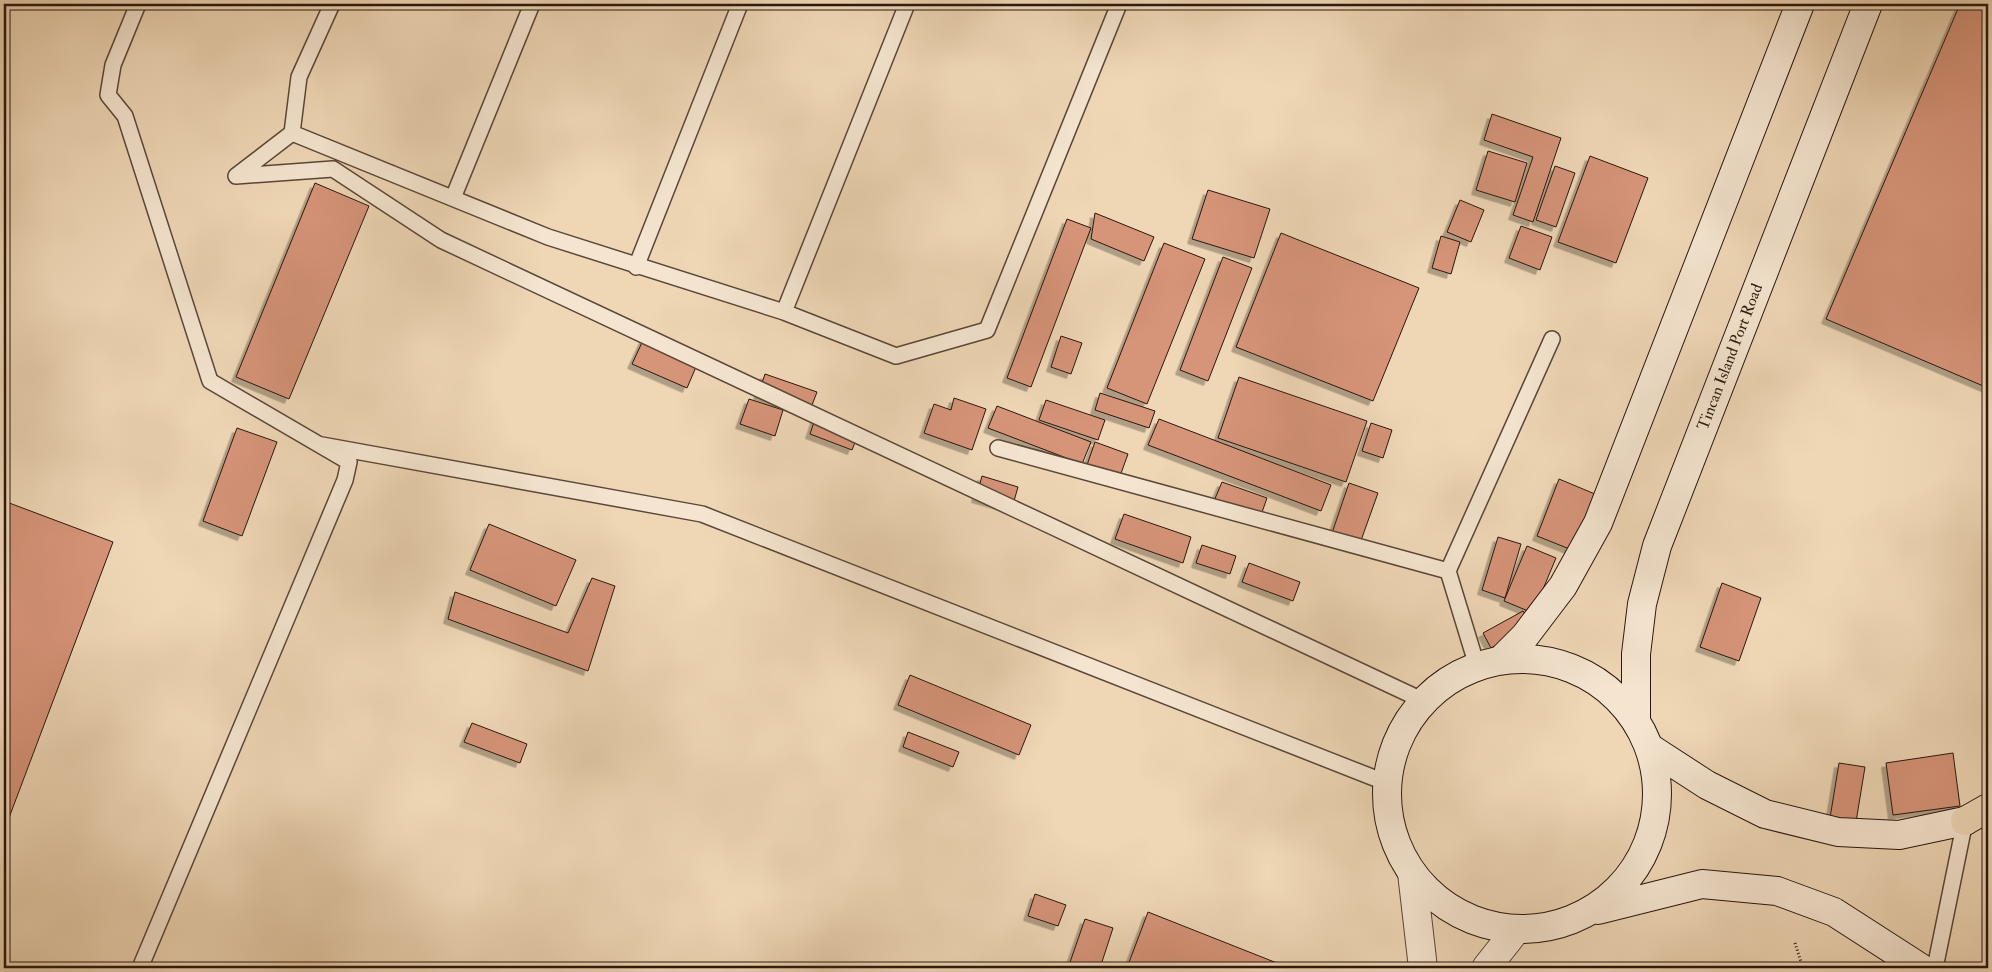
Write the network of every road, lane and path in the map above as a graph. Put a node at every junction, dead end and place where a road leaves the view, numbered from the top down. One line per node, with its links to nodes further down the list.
1 (138, 4): 14 (lane)
2 (332, 4): 9 (lane)
3 (532, 4): 10 (lane)
4 (740, 4): 11 (lane)
5 (907, 4): 12 (lane)
6 (1119, 4): 12 (lane)
7 (1800, 4): 17 (street)
8 (1868, 4): 19 (street, Tincan Island Port Road)
9 (292, 133): 10 (lane); 18 (lane)
10 (453, 198): 11 (lane)
11 (636, 267): 12 (lane)
12 (784, 312)
13 (1552, 339): 16 (lane)
14 (322, 445): 21 (lane); 28 (lane)
15 (998, 448): 16 (lane)
16 (1448, 572): 17 (lane)
17 (1489, 663): 18 (street); 19 (street)
18 (1424, 701): 21 (street)
19 (1636, 720): 20 (street)
20 (1650, 748): 23 (street); 25 (street)
21 (1388, 783): 24 (street)
22 (1988, 808): 23 (highway)
23 (1965, 821): 33 (lane)
24 (1412, 873): 26 (street); 29 (street)
25 (1589, 912): 26 (street); 32 (street)
26 (1516, 930): 30 (street)
27 (1795, 943): 31 (path)
28 (140, 968)
29 (1423, 968)
30 (1486, 968)
31 (1803, 968)
32 (1921, 968)
33 (1935, 968)

